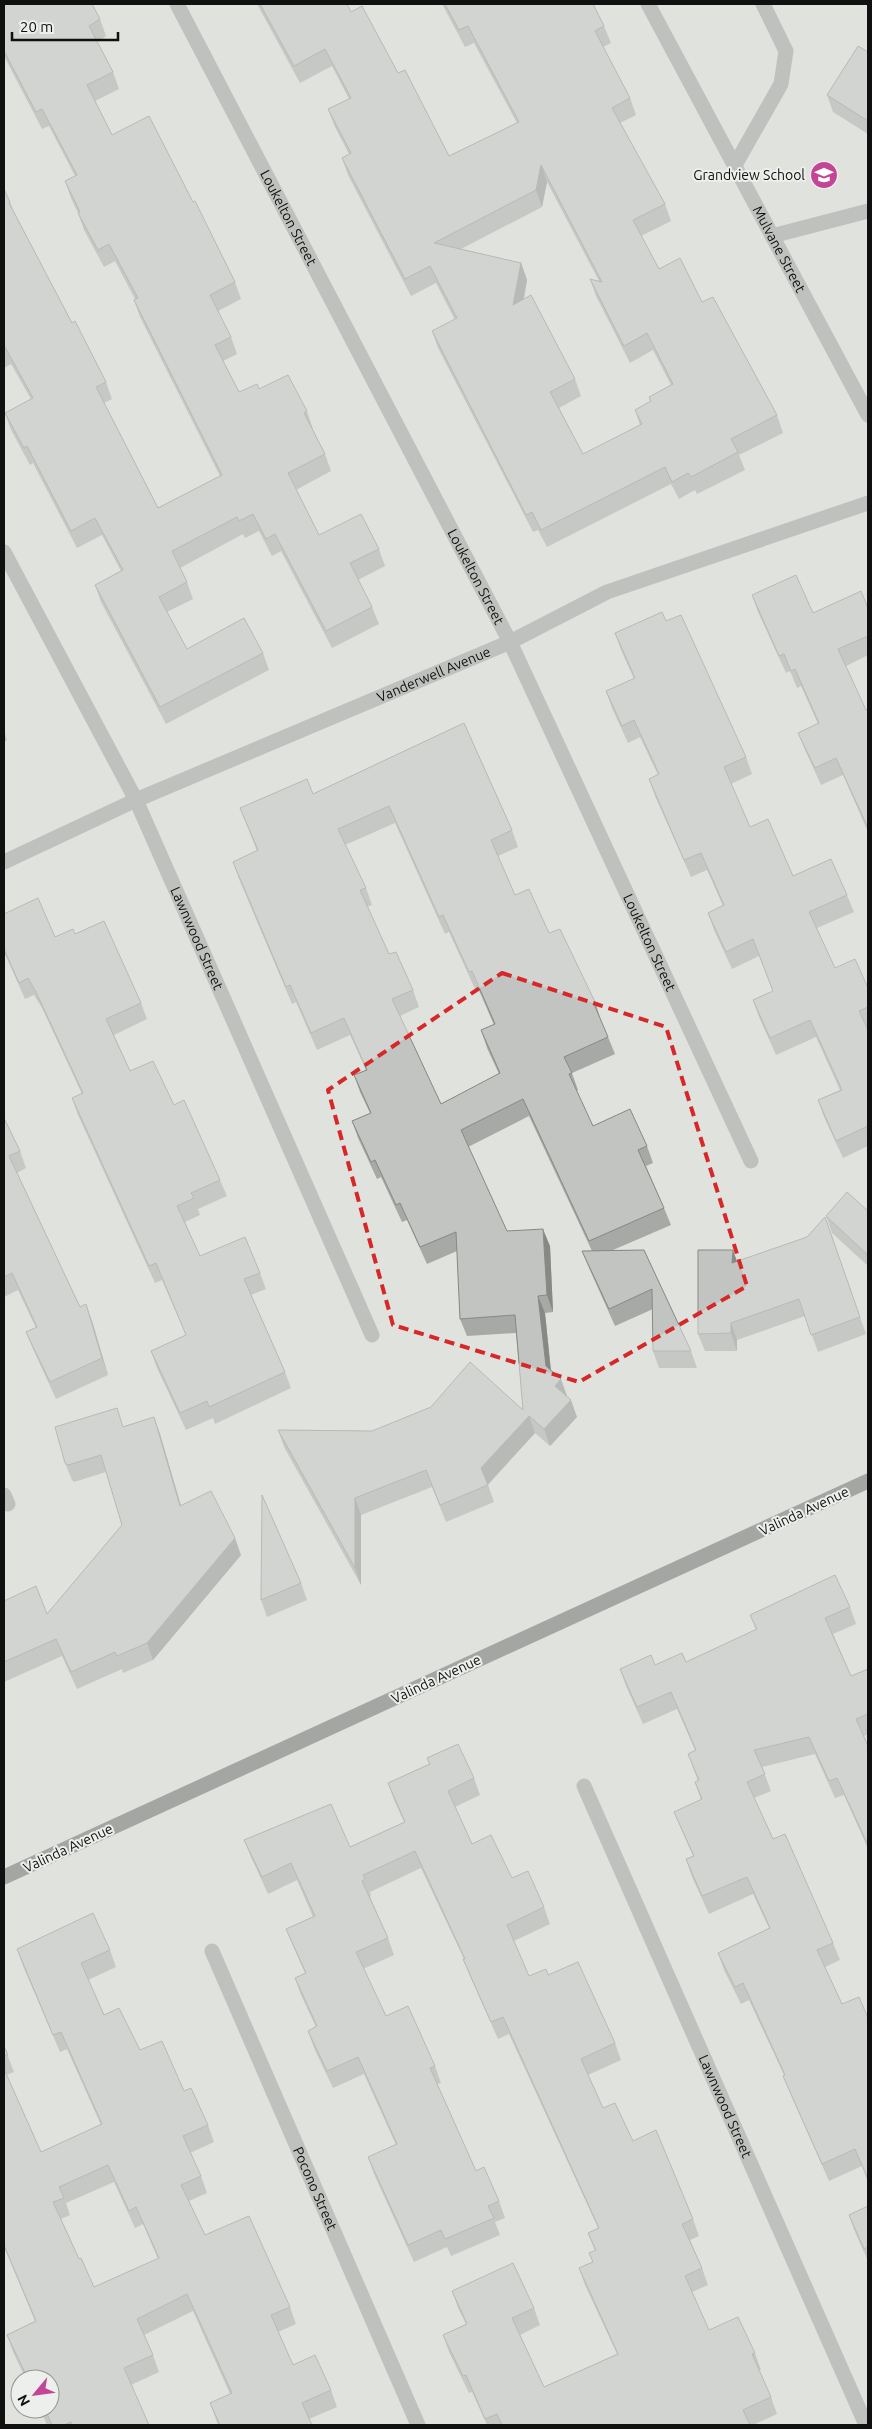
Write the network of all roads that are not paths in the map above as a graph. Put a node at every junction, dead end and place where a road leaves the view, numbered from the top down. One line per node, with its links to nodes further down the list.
1 (177, 4): 10 (street, Loukelton Street)
2 (648, 4): 4 (street, Mulvane Street)
3 (763, 4): 4 (street)
4 (734, 165): 6 (street, Mulvane Street)
5 (868, 211): 6 (street)
6 (772, 236): 7 (street, Mulvane Street)
7 (868, 415)
8 (868, 503): 10 (street, Vanderwell Avenue)
9 (4, 552): 11 (street, Lawnwood Street)
10 (510, 642): 11 (street, Vanderwell Avenue); 13 (street, Loukelton Street)
11 (136, 800): 12 (street, Vanderwell Avenue); 14 (street, Lawnwood Street)
12 (4, 862)
13 (751, 1161)
14 (372, 1335)
15 (868, 1481): 17 (main road, Valinda Avenue)
16 (584, 1786): 20 (street, Lawnwood Street)
17 (4, 1877)
18 (212, 1951): 19 (street, Pocono Street)
19 (418, 2425)
20 (866, 2425)

